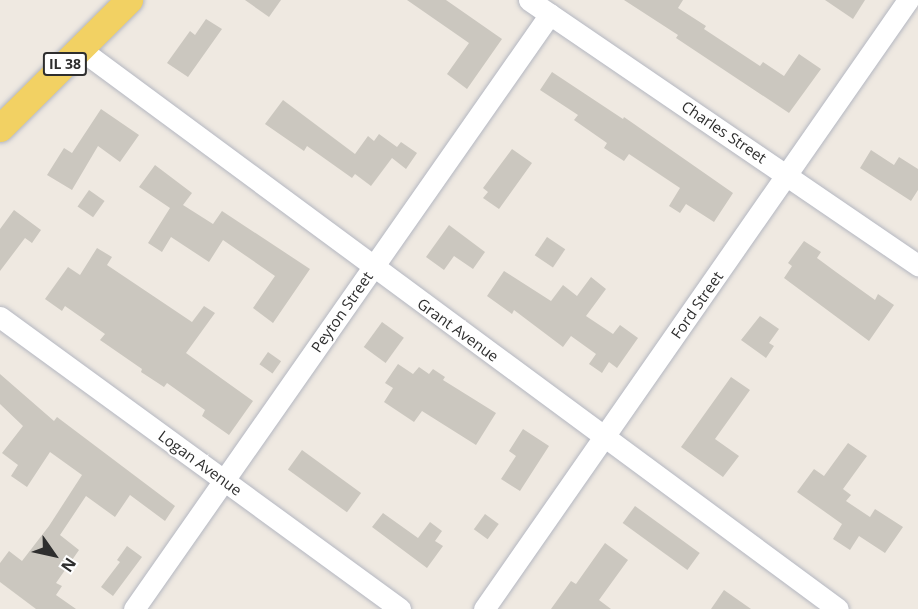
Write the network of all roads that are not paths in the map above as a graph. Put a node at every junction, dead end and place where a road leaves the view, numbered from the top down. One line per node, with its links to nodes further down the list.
1 (129, 0): 5 (main road, IL 38)
2 (529, 0): 4 (street, Charles Street)
3 (908, 0): 7 (street, Ford Street)
4 (550, 14): 7 (street, Charles Street); 9 (street, Peyton Street)
5 (80, 49): 6 (main road, IL 38); 9 (street, Grant Avenue)
6 (0, 128)
7 (788, 175): 8 (street, Charles Street); 11 (street, Ford Street)
8 (918, 265)
9 (373, 268): 11 (street, Grant Avenue); 12 (street, Peyton Street)
10 (0, 317): 12 (street, Logan Avenue)
11 (605, 437): 15 (street, Ford Street); 16 (street, Grant Avenue)
12 (224, 480): 13 (street, Peyton Street); 14 (street, Logan Avenue)
13 (134, 609)
14 (400, 609)
15 (484, 609)
16 (838, 609)

